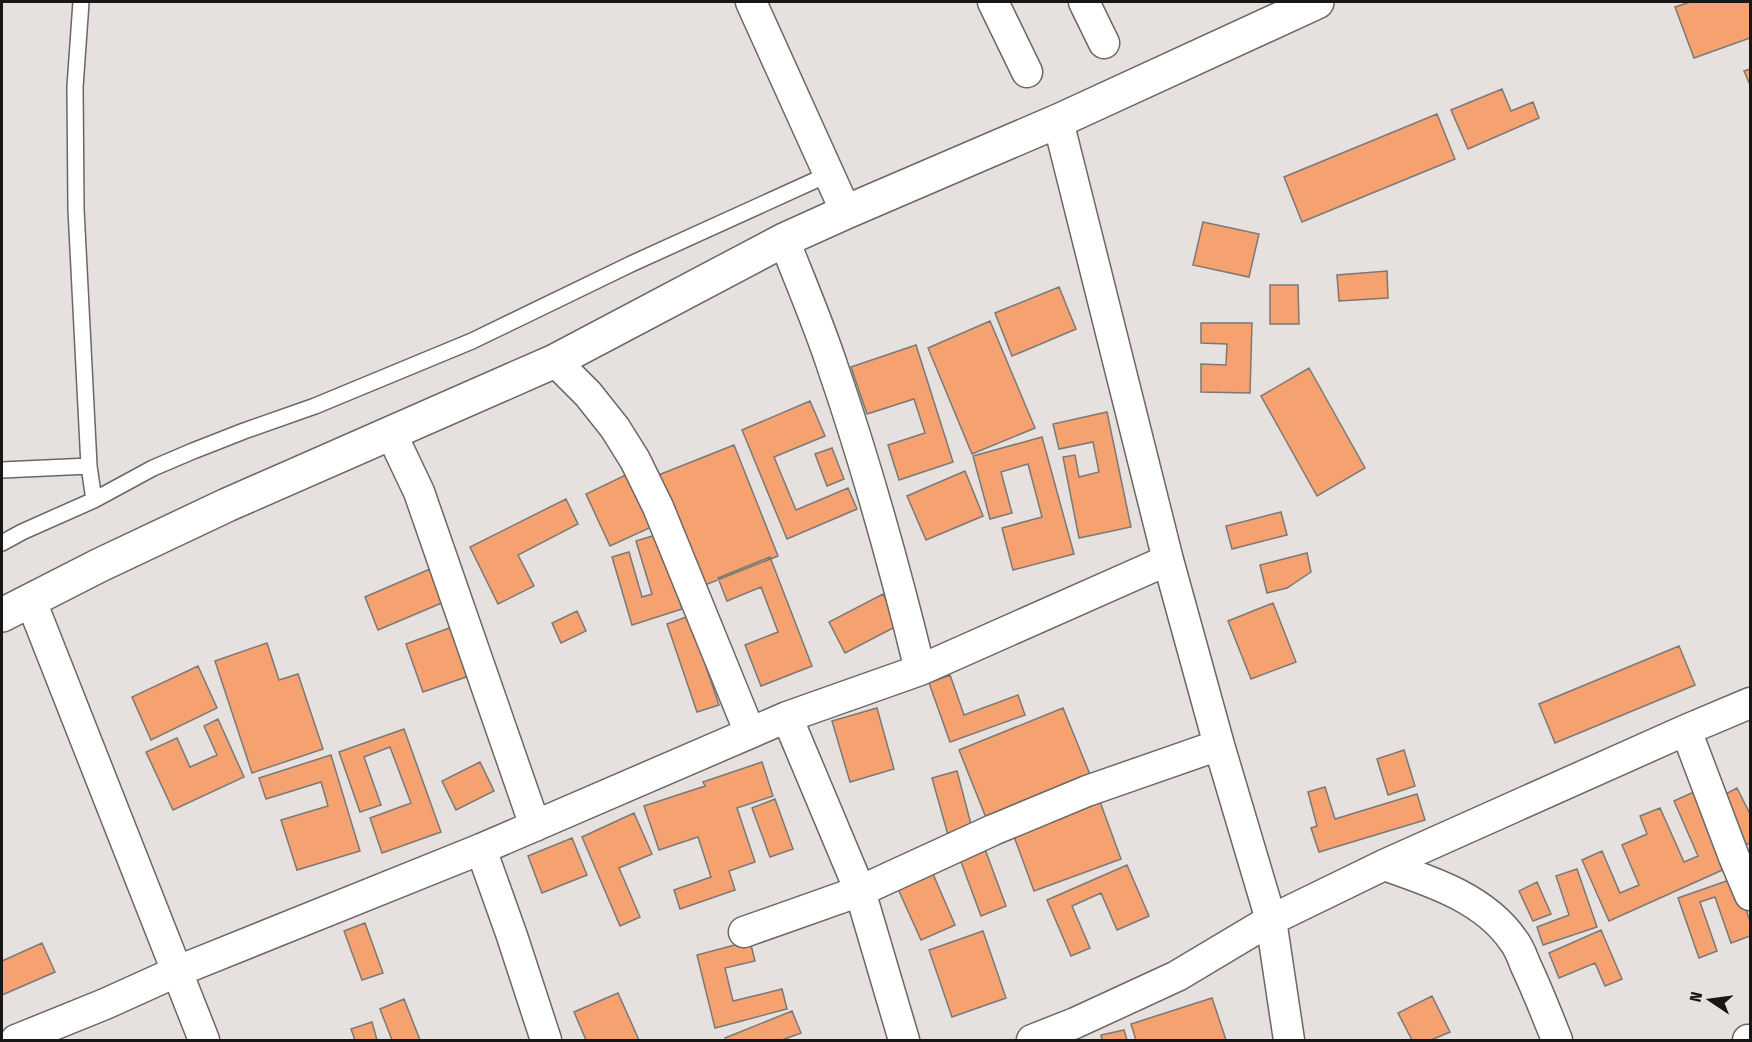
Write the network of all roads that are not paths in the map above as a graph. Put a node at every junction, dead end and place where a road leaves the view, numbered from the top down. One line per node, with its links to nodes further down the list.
1 (81, 2): 14 (lane)
2 (751, 2): 9 (street)
3 (993, 2): 7 (street)
4 (1084, 2): 6 (street)
5 (1317, 2): 8 (highway)
6 (1104, 43)
7 (1027, 72)
8 (1058, 121): 10 (highway); 18 (street)
9 (829, 174): 10 (street); 16 (lane)
10 (846, 212): 11 (highway)
11 (784, 240): 12 (highway); 21 (street)
12 (555, 361): 13 (highway); 25 (street)
13 (391, 433): 19 (highway); 27 (street)
14 (89, 466): 15 (lane); 16 (lane)
15 (2, 470)
16 (94, 500): 17 (lane)
17 (2, 543)
18 (1168, 560): 21 (street); 26 (street)
19 (31, 601): 20 (highway); 34 (street)
20 (2, 615)
21 (920, 670): 23 (street)
22 (1750, 703): 24 (street)
23 (788, 717): 25 (street); 30 (street)
24 (1686, 730): 29 (street); 31 (street)
25 (750, 733): 27 (street)
26 (1218, 745): 30 (street); 32 (street)
27 (534, 826): 28 (street)
28 (481, 849): 34 (street); 37 (street)
29 (1384, 866): 32 (street); 41 (street)
30 (861, 891): 33 (street); 38 (street)
31 (1750, 895)
32 (1271, 920): 39 (street); 40 (street)
33 (744, 932)
34 (178, 971): 35 (street); 36 (street)
35 (16, 1041)
36 (204, 1041)
37 (546, 1041)
38 (904, 1041)
39 (1032, 1041)
40 (1289, 1041)
41 (1557, 1041)

